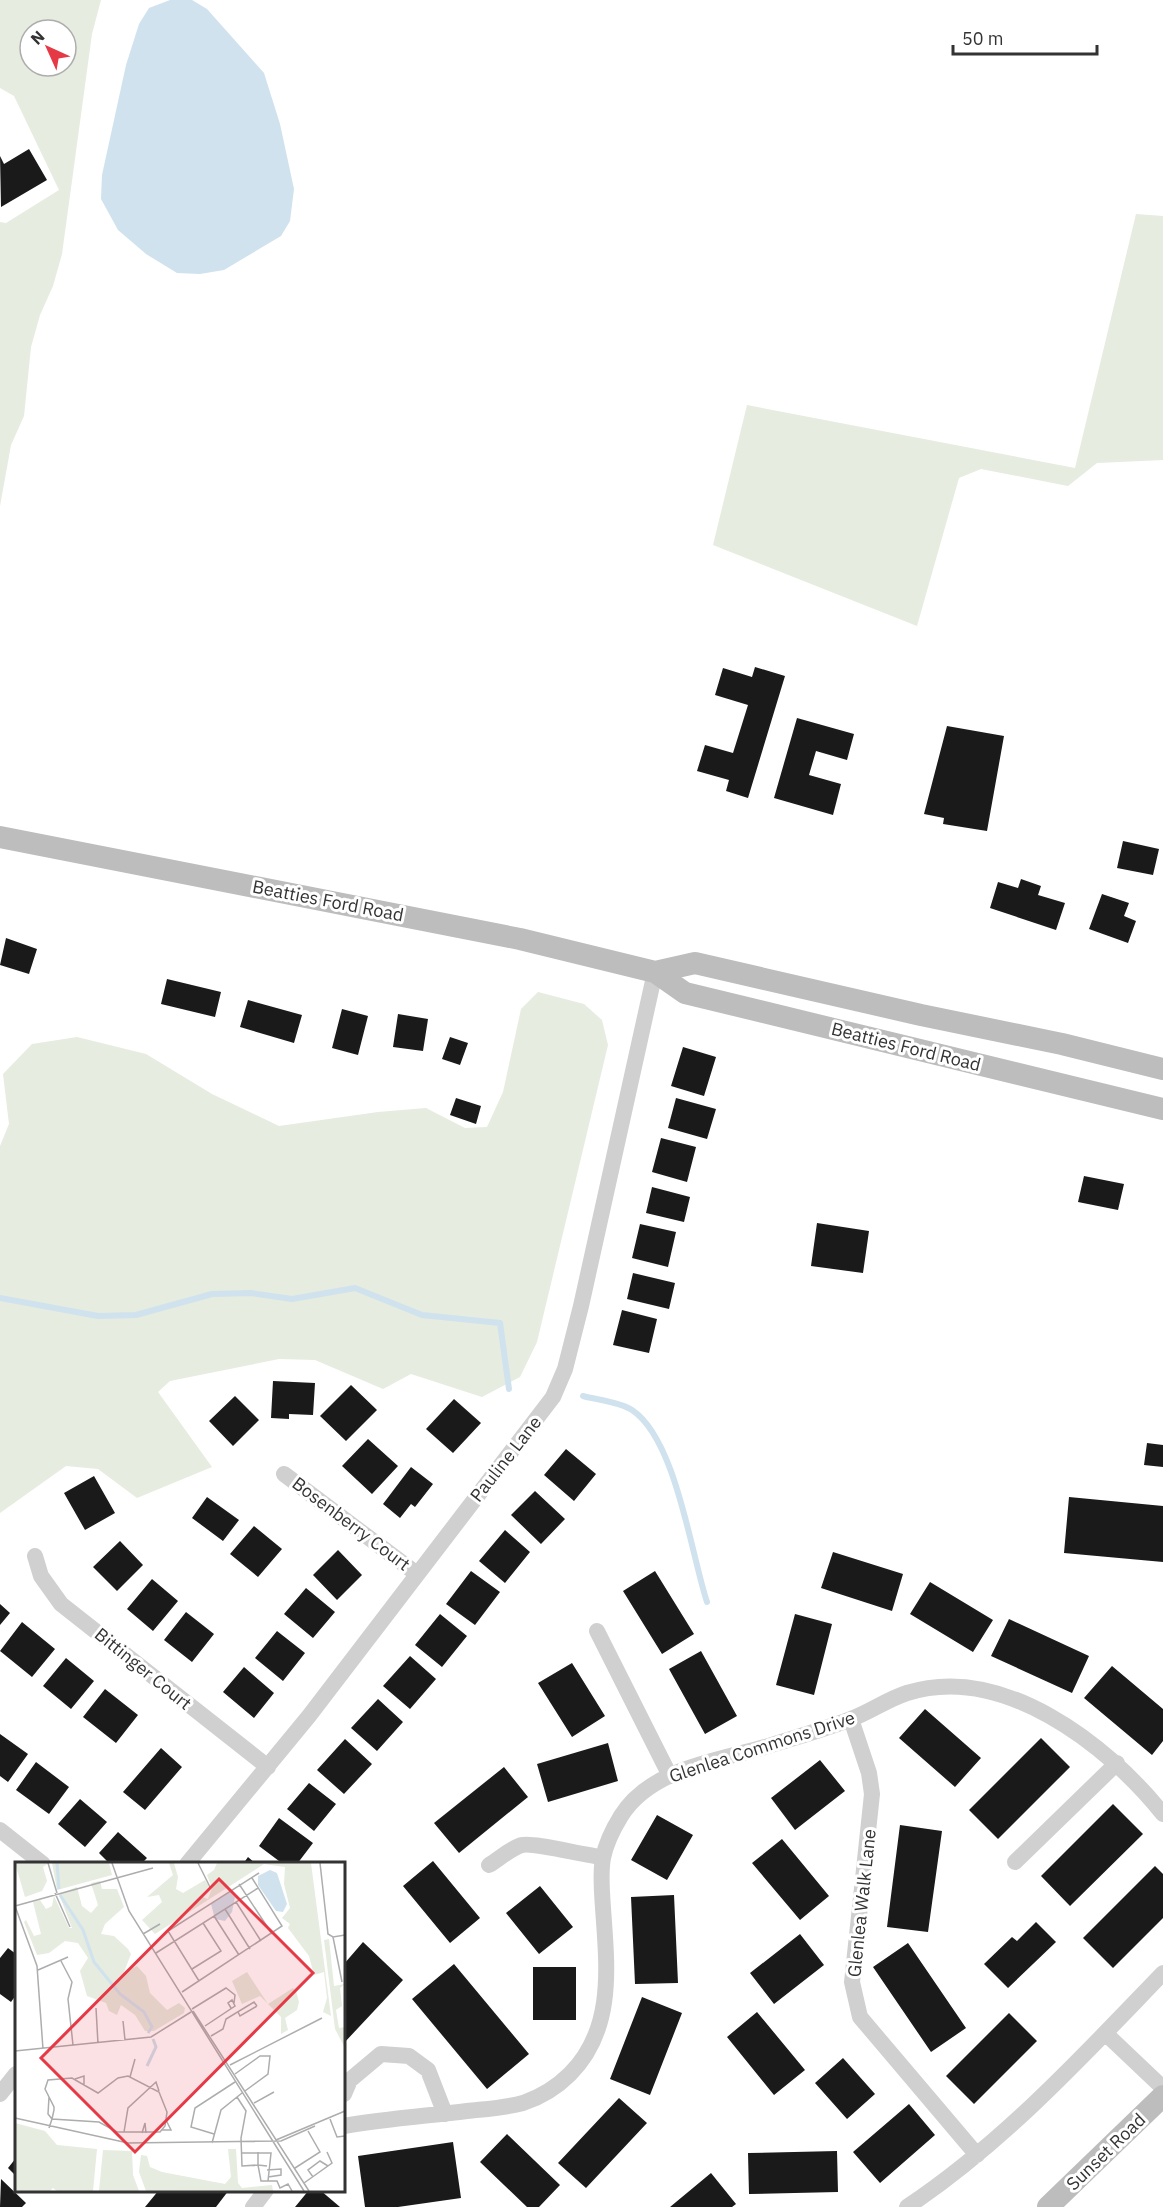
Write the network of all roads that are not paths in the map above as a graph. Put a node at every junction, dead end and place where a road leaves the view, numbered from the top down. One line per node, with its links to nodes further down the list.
1 (0, 837): 2 (main road, Beatties Ford Road)
2 (655, 972): 3 (main road, Beatties Ford Road); 4 (main road, Beatties Ford Road); 7 (street, Pauline Lane)
3 (1163, 1069)
4 (1163, 1109)
5 (284, 1474): 7 (street, Bosenberry Court)
6 (35, 1556): 11 (street, Bittinger Court)
7 (417, 1574): 11 (street, Pauline Lane)
8 (597, 1630): 12 (street)
9 (851, 1719): 10 (street, Glenlea Commons Drive); 12 (street, Glenlea Commons Drive); 29 (street, Glenlea Walk Lane)
10 (1117, 1763): 13 (street, Glenlea Commons Drive); 18 (street)
11 (268, 1767): 17 (street, Pauline Lane)
12 (670, 1776): 15 (street, Glenlea Commons Drive)
13 (1163, 1814)
14 (0, 1830): 16 (street)
15 (603, 1857): 19 (street); 27 (street, Glenlea Commons Drive)
16 (42, 1862)
17 (189, 1862)
18 (1015, 1862)
19 (489, 1865)
20 (1163, 1973): 21 (street)
21 (1105, 2033): 23 (street); 29 (street)
22 (15, 2074): 25 (street)
23 (1163, 2088)
24 (345, 2092): 27 (street)
25 (0, 2094)
26 (1163, 2096): 33 (main road, Sunset Road)
27 (445, 2114): 28 (street, Glenlea Commons Drive)
28 (345, 2126)
29 (977, 2155): 32 (street)
30 (264, 2192): 31 (street)
31 (253, 2207)
32 (907, 2207)
33 (1048, 2207)

